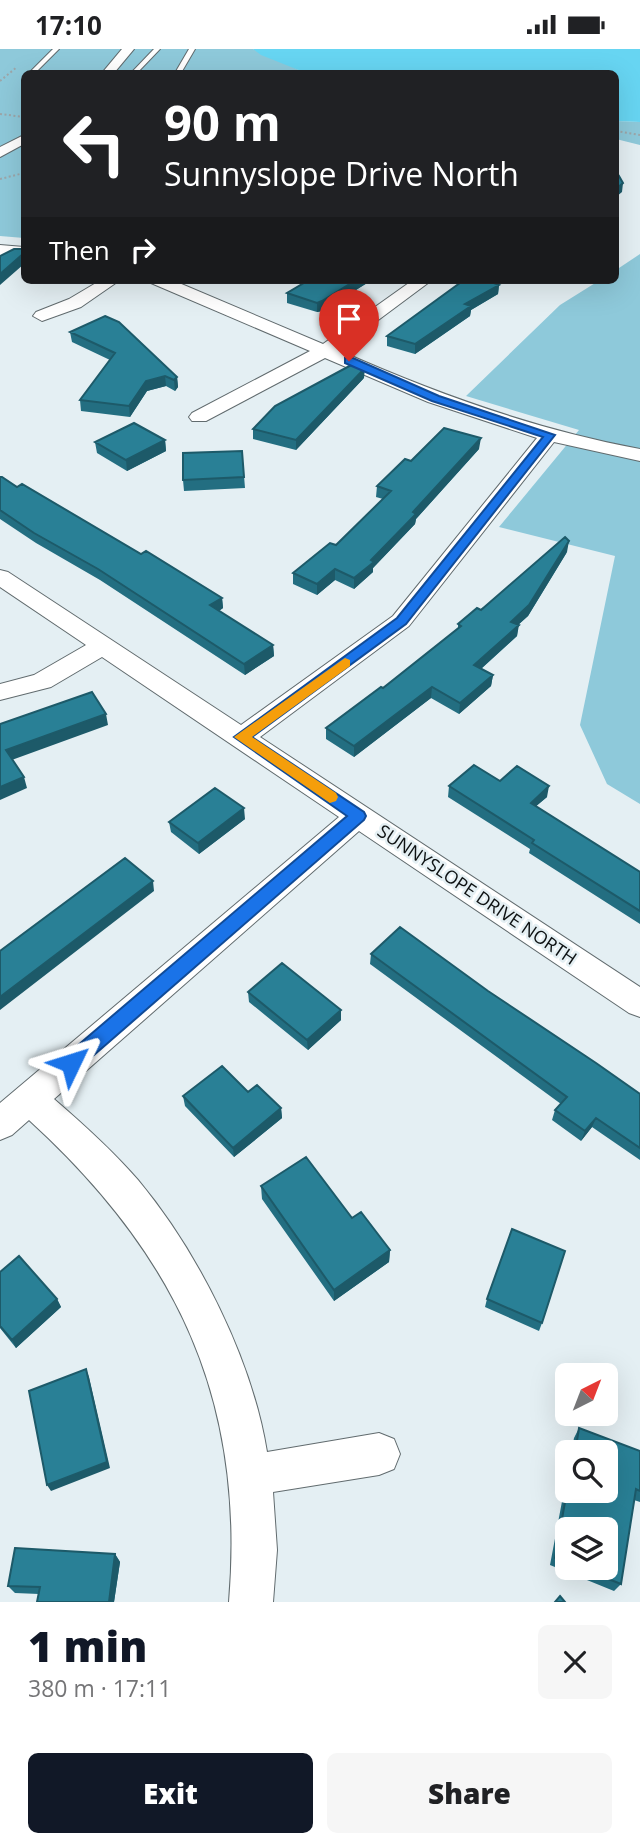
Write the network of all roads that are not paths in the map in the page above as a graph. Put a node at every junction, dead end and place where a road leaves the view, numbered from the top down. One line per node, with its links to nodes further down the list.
1 (56, 49): 5 (lane)
2 (128, 49): 6 (street)
3 (157, 49): 7 (lane)
4 (192, 49): 8 (lane)
5 (35, 70)
6 (110, 70)
7 (137, 70)
8 (180, 70)
9 (21, 141): 10 (street)
10 (0, 152)
11 (0, 250): 12 (street)
12 (21, 253)
13 (106, 284): 16 (street)
14 (167, 284): 17 (street)
15 (418, 284): 17 (street)
16 (42, 316)
17 (326, 350): 18 (street); 19 (street)
18 (199, 417)
19 (550, 435): 20 (street); 24 (street)
20 (640, 455)
21 (0, 577): 22 (street, SUNNYSLOPE DRIVE NORTH)
22 (103, 646): 23 (street); 24 (street, SUNNYSLOPE DRIVE NORTH)
23 (0, 692)
24 (242, 737): 25 (street, SUNNYSLOPE DRIVE NORTH)
25 (358, 816): 26 (street, SUNNYSLOPE DRIVE NORTH); 27 (street)
26 (640, 1004)
27 (30, 1099): 28 (street); 30 (street)
28 (0, 1124)
29 (379, 1454): 30 (street)
30 (252, 1475): 31 (street)
31 (251, 1602)

